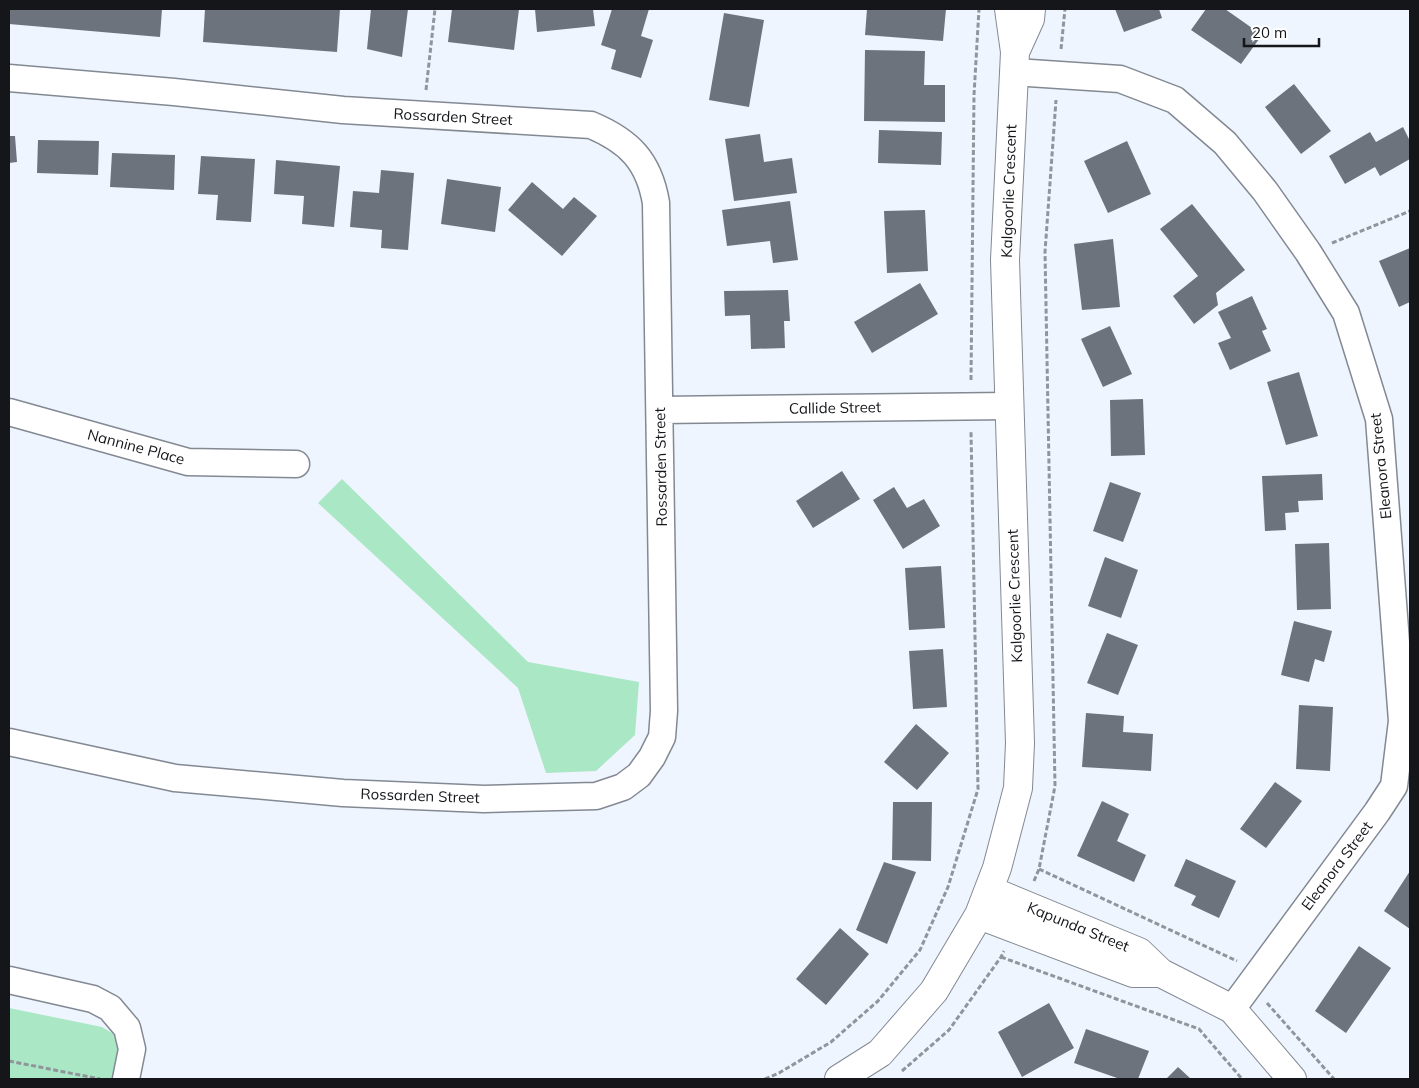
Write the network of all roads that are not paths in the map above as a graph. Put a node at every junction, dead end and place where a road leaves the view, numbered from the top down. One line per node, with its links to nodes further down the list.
1 (1009, 9): 3 (street, Kalgoorlie Crescent)
2 (1031, 9): 3 (street, Kalgoorlie Crescent)
3 (1014, 62): 5 (street, Kalgoorlie Crescent); 10 (street, Eleanora Street)
4 (9, 78): 6 (street, Rossarden Street)
5 (1009, 406): 6 (street, Callide Street); 11 (street, Kalgoorlie Crescent)
6 (660, 410): 9 (street, Rossarden Street)
7 (9, 412): 8 (street, Nannine Place)
8 (296, 464)
9 (9, 742)
10 (1402, 789): 13 (street, Eleanora Street)
11 (984, 903): 13 (street, Kapunda Street); 15 (street, Kalgoorlie Crescent)
12 (9, 980): 14 (street)
13 (1232, 1009): 16 (street, Kapunda Street)
14 (126, 1079)
15 (839, 1079)
16 (1292, 1079)

